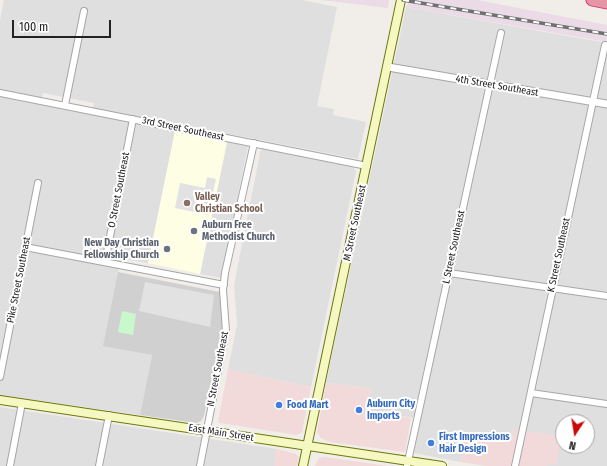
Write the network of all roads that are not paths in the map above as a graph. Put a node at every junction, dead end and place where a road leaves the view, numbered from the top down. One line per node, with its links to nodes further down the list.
1 (401, 0): 7 (main road, M Street Southeast)
2 (592, 0): 3 (highway)
3 (607, 3)
4 (84, 11): 12 (street)
5 (501, 34): 8 (street, L Street Southeast)
6 (605, 45): 10 (street, K Street Southeast)
7 (388, 67): 8 (street, 4th Street Southeast); 15 (main road, M Street Southeast)
8 (490, 84): 10 (street, 4th Street Southeast); 19 (street, L Street Southeast)
9 (0, 93): 12 (street, 3rd Street Southeast)
10 (592, 102): 11 (street, 4th Street Southeast); 21 (street, K Street Southeast)
11 (607, 104)
12 (64, 105): 13 (street, 3rd Street Southeast)
13 (134, 119): 14 (street, 3rd Street Southeast); 18 (street, O Street Southeast)
14 (254, 143): 15 (street, 3rd Street Southeast); 20 (street, N Street Southeast)
15 (367, 166): 30 (main road, M Street Southeast)
16 (38, 183): 17 (street, Pike Street Southeast)
17 (25, 247): 18 (street); 23 (street, Pike Street Southeast)
18 (105, 262): 20 (street)
19 (449, 273): 21 (street); 31 (street, L Street Southeast)
20 (224, 285): 29 (street, N Street Southeast)
21 (552, 288): 22 (street); 24 (street, K Street Southeast)
22 (607, 296)
23 (0, 377)
24 (531, 393): 27 (street); 37 (street, K Street Southeast)
25 (0, 400): 26 (main road, East Main Street)
26 (22, 403): 28 (main road, East Main Street); 32 (street)
27 (607, 404)
28 (109, 416): 29 (main road, East Main Street); 33 (street)
29 (207, 430): 30 (main road, East Main Street); 34 (street, N Street Southeast)
30 (308, 446): 31 (main road, East Main Street); 35 (main road, M Street Southeast)
31 (408, 463): 36 (main road, East Main Street)
32 (10, 466)
33 (99, 466)
34 (200, 466)
35 (304, 466)
36 (442, 466)
37 (515, 466)

